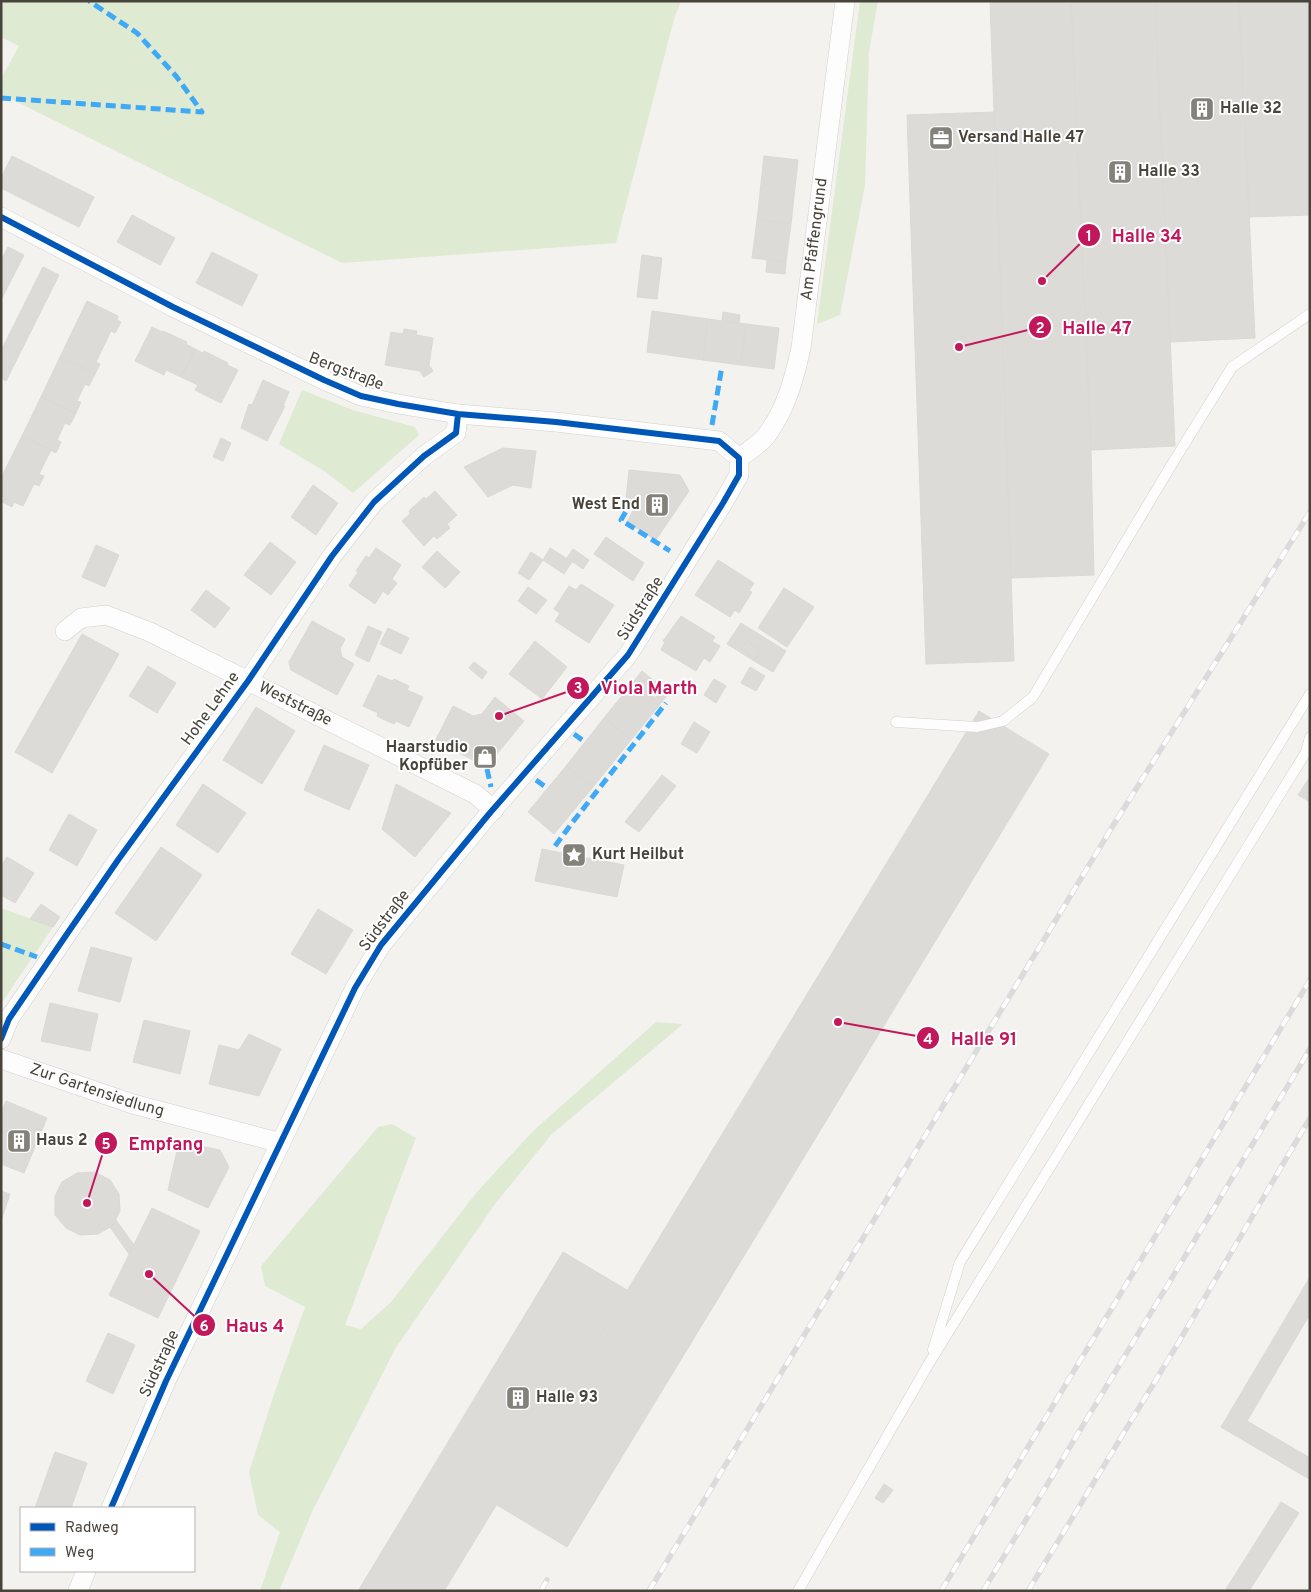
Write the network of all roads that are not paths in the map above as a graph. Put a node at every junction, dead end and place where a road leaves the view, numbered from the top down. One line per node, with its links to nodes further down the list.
1 (844, 1): 5 (street, Am Pfaffengrund)
2 (1, 217): 4 (street, Bergstraße)
3 (1310, 314): 9 (lane)
4 (458, 414): 5 (street, Bergstraße); 7 (street, Hohe Lehne)
5 (739, 458): 11 (street, Südstraße)
6 (65, 631): 7 (street, Weststraße)
7 (248, 681): 11 (street, Weststraße); 12 (street, Hohe Lehne)
8 (1310, 694): 15 (lane)
9 (896, 722)
10 (1310, 737): 15 (lane)
11 (494, 810): 14 (street, Südstraße)
12 (1, 1039)
13 (1, 1059): 14 (street, Zur Gartensiedlung)
14 (281, 1143): 16 (street, Südstraße)
15 (928, 1365): 19 (lane)
16 (111, 1507)
17 (86, 1572): 18 (street)
18 (78, 1591)
19 (798, 1591)

